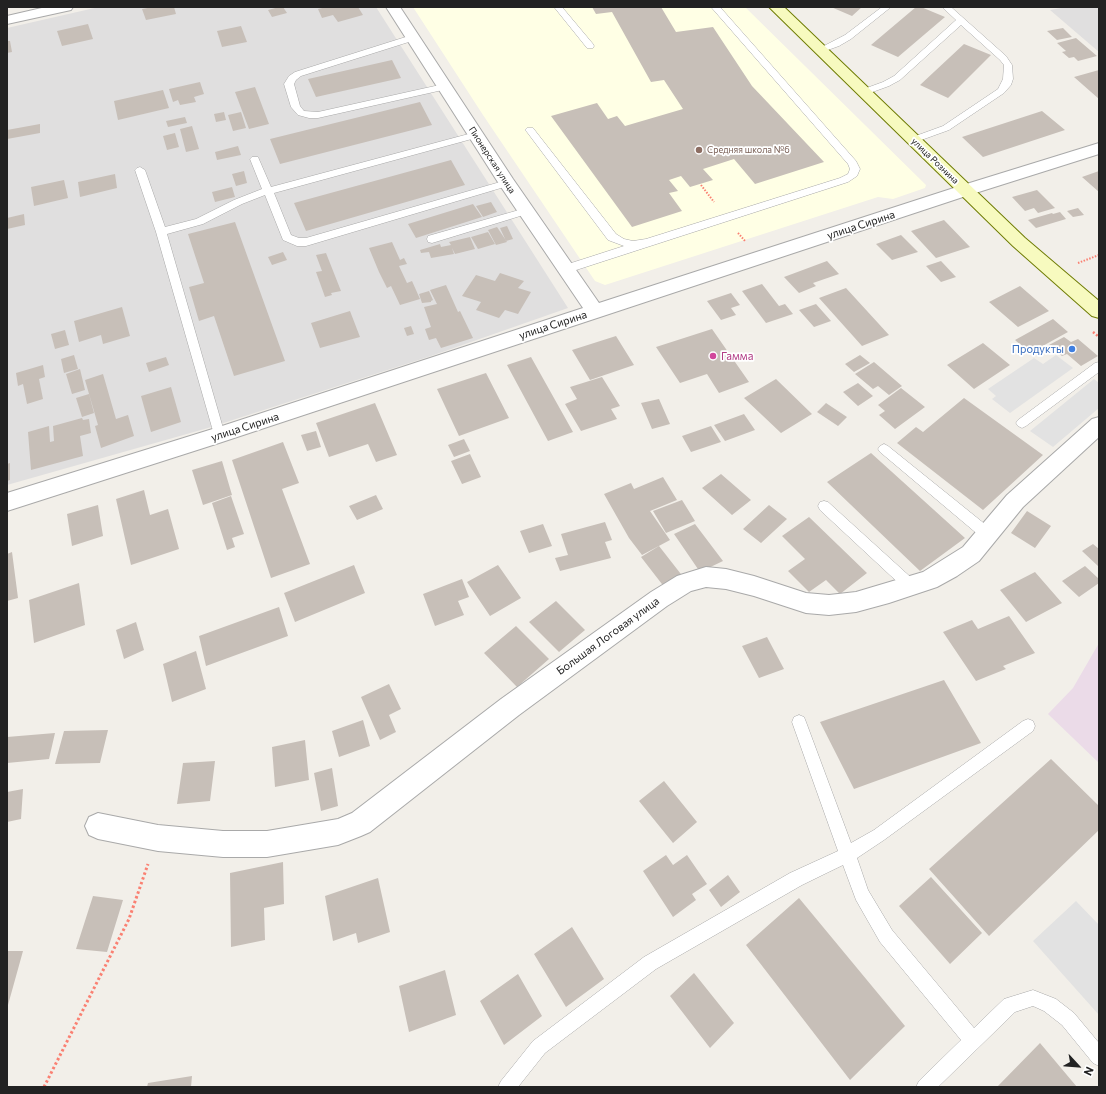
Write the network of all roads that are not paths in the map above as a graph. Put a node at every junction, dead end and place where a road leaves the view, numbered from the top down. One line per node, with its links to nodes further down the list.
1 (66, 7): 8 (street)
2 (393, 7): 10 (street, Пионерская улица)
3 (558, 7): 11 (lane)
4 (715, 7): 27 (lane)
5 (776, 7): 12 (main road, улица Рознина)
6 (887, 7): 12 (lane)
7 (946, 7): 9 (lane)
8 (7, 20)
9 (961, 20): 14 (lane); 17 (lane)
10 (412, 38): 13 (street, Пионерская улица); 13 (lane)
11 (590, 46)
12 (822, 49): 14 (main road, улица Рознина)
13 (444, 87): 16 (street, Пионерская улица)
14 (864, 92): 17 (main road, улица Рознина)
15 (530, 130): 27 (lane)
16 (476, 135): 21 (street, Пионерская улица); 23 (lane)
17 (913, 140): 22 (main road, улица Рознина)
18 (1099, 148): 22 (street, улица Сирина)
19 (255, 159): 23 (lane)
20 (140, 170): 25 (lane)
21 (506, 183): 23 (lane); 24 (street, Пионерская улица)
22 (966, 190): 29 (street, улица Сирина); 30 (main road, улица Рознина)
23 (268, 191): 25 (lane)
24 (526, 211): 26 (lane); 28 (street, Пионерская улица)
25 (161, 232): 34 (lane)
26 (432, 239)
27 (646, 243): 28 (lane)
28 (566, 268): 29 (street, Пионерская улица)
29 (596, 311): 34 (street, улица Сирина)
30 (1099, 311)
31 (1099, 366): 32 (lane)
32 (1022, 423)
33 (1099, 425): 38 (street, Большая Логовая улица)
34 (219, 435): 36 (street, улица Сирина)
35 (884, 449): 38 (lane)
36 (7, 502)
37 (824, 506): 39 (lane)
38 (986, 533): 39 (street, Большая Логовая улица)
39 (911, 586): 42 (street, Большая Логовая улица)
40 (799, 722): 43 (lane)
41 (1028, 726): 43 (lane)
42 (98, 826)
43 (847, 855): 44 (lane); 46 (lane)
44 (973, 1041): 45 (lane); 47 (lane)
45 (1099, 1057)
46 (507, 1087)
47 (926, 1087)

